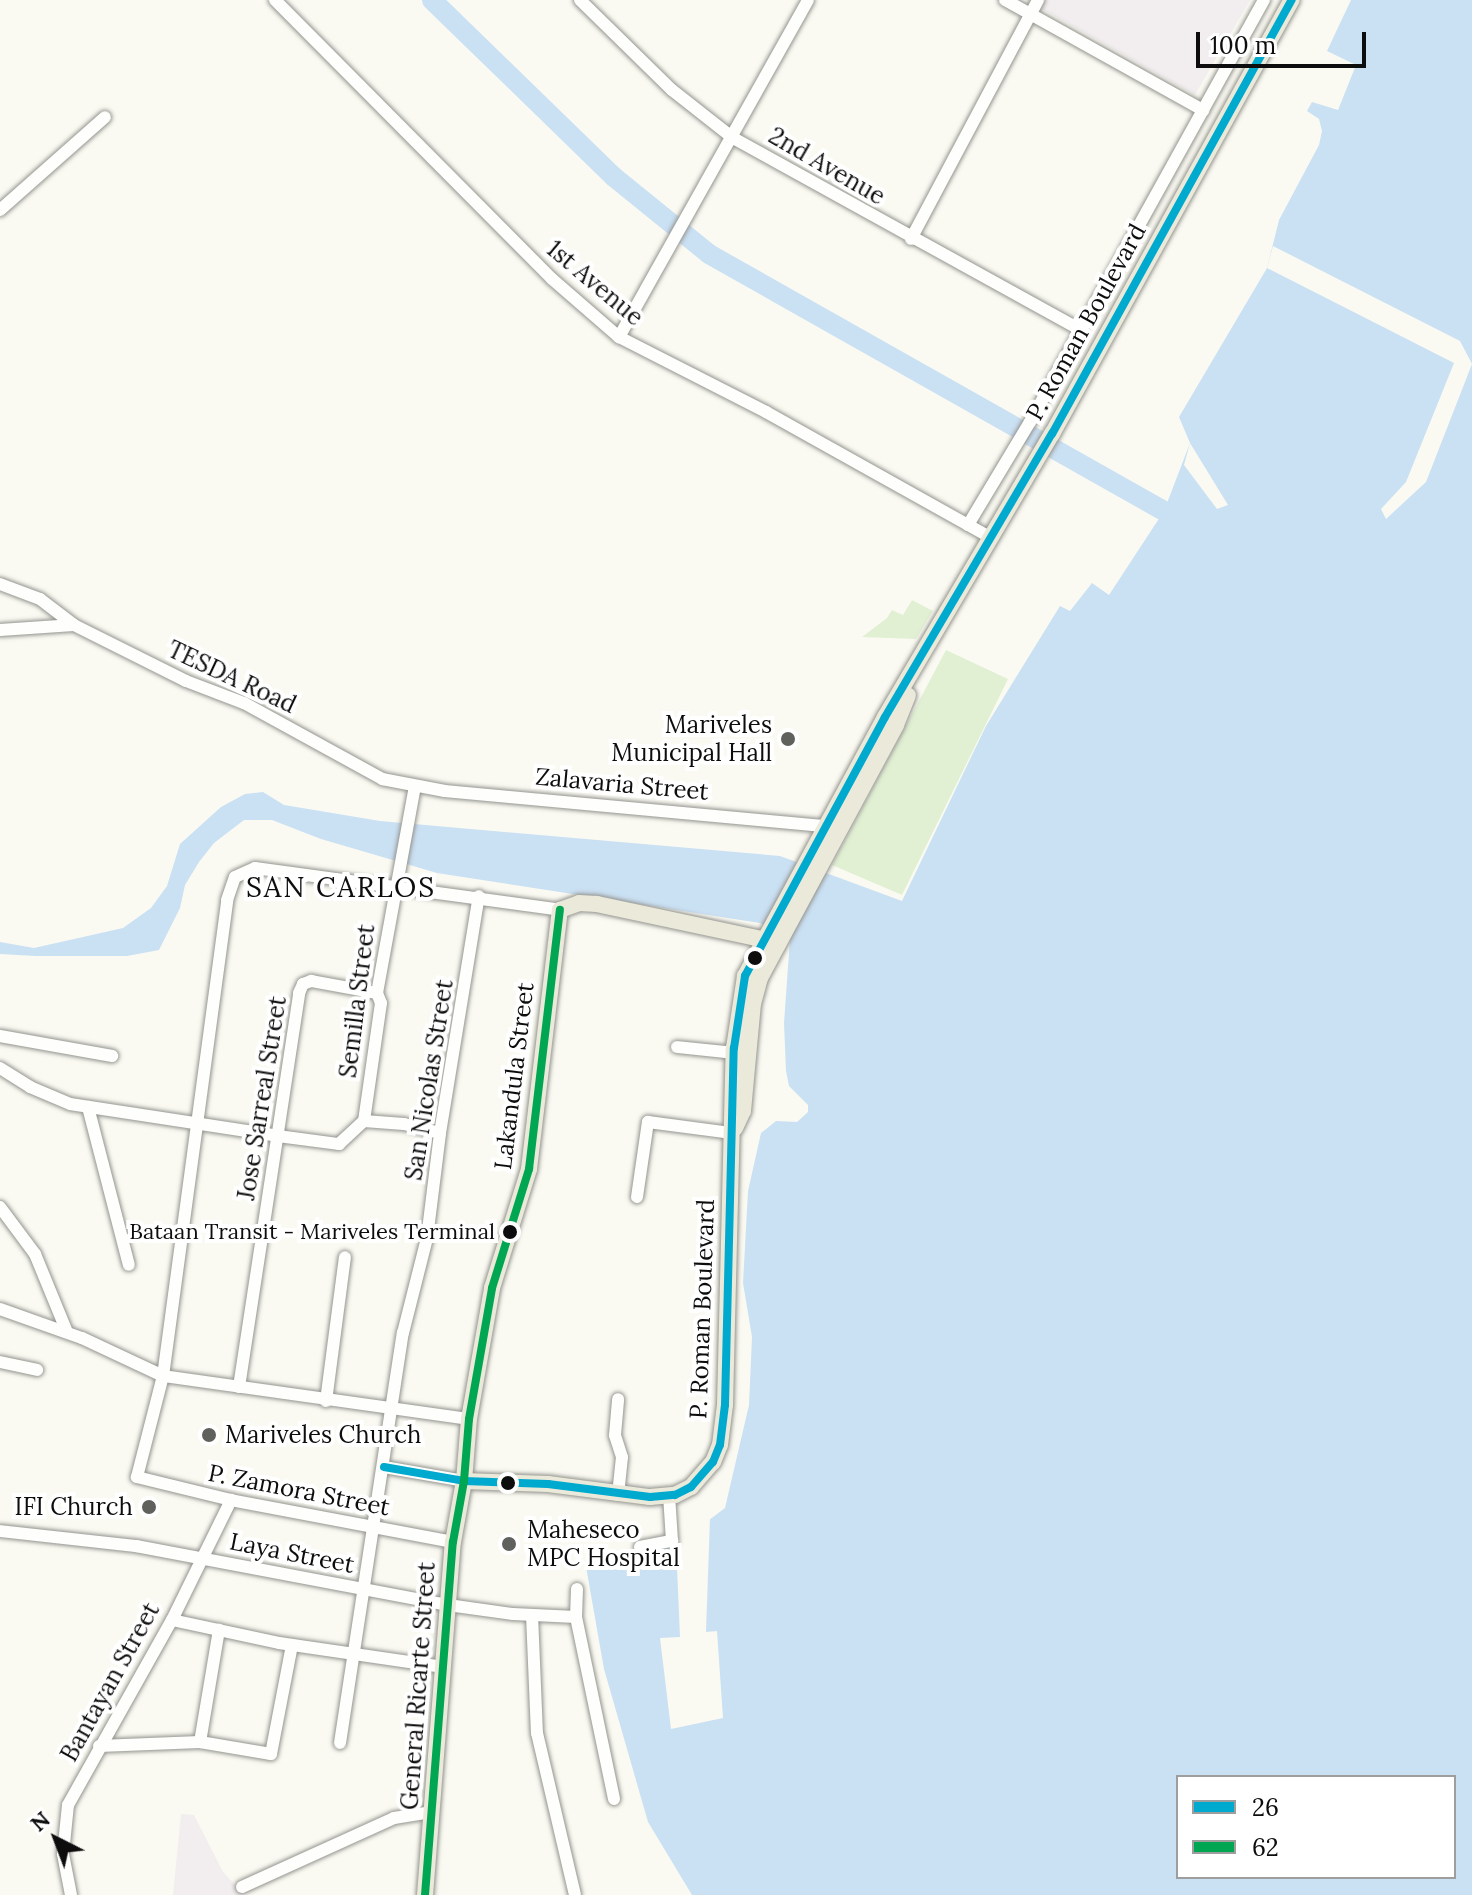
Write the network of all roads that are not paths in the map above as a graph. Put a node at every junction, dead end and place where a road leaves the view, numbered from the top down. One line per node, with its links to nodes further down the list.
1 (275, 0): 17 (street, 1st Avenue)
2 (580, 0): 13 (street, 2nd Avenue)
3 (808, 0): 13 (street)
4 (1005, 0): 8 (street)
5 (1038, 0): 8 (street)
6 (1264, 0): 9 (street)
7 (1292, 0): 10 (main road, P. Roman Boulevard)
8 (1031, 13): 11 (street); 15 (street)
9 (1226, 71): 10 (street); 11 (street)
10 (1242, 93): 19 (main road, P. Roman Boulevard)
11 (1203, 110): 16 (street)
12 (105, 117): 14 (street)
13 (733, 138): 15 (street, 2nd Avenue); 17 (street)
14 (0, 210)
15 (911, 239): 16 (street, 2nd Avenue)
16 (1081, 330): 18 (street)
17 (619, 337): 18 (street, 1st Avenue)
18 (968, 525): 19 (street, 1st Avenue)
19 (991, 538): 23 (main road, P. Roman Boulevard)
20 (0, 584): 21 (street, TESDA Road)
21 (74, 625): 22 (street); 24 (street, TESDA Road)
22 (0, 630)
23 (918, 666): 25 (main road, P. Roman Boulevard); 26 (main road, P. Roman Boulevard)
24 (415, 786): 25 (street, Zalavaria Street); 27 (street, Semilla Street)
25 (825, 826): 26 (main road, P. Roman Boulevard)
26 (817, 856): 30 (main road, P. Roman Boulevard)
27 (395, 887): 28 (street); 31 (street, Semilla Street); 39 (street)
28 (479, 896): 29 (street); 40 (street, San Nicolas Street)
29 (560, 910): 30 (main road); 56 (main road, Lakandula Street)
30 (770, 935): 34 (main road, P. Roman Boulevard); 41 (main road, P. Roman Boulevard)
31 (377, 993): 38 (street, Semilla Street); 42 (street, Jose Sarreal Street)
32 (0, 1036): 35 (street)
33 (677, 1047): 34 (street)
34 (734, 1053): 41 (main road, P. Roman Boulevard)
35 (112, 1056)
36 (0, 1068): 37 (street)
37 (88, 1107): 39 (street); 46 (street)
38 (364, 1121): 40 (street); 42 (street)
39 (199, 1122): 42 (street); 51 (street)
40 (440, 1133): 55 (street, San Nicolas Street)
41 (732, 1133): 43 (street); 60 (main road, P. Roman Boulevard)
42 (278, 1136): 52 (street, Jose Sarreal Street)
43 (637, 1197)
44 (0, 1207): 48 (street)
45 (345, 1257): 54 (street)
46 (129, 1265)
47 (0, 1309): 48 (street)
48 (67, 1332): 51 (street)
49 (0, 1362): 50 (street)
50 (37, 1370)
51 (163, 1376): 52 (street); 61 (street, P. Zamora Street)
52 (239, 1387): 54 (street)
53 (618, 1399): 59 (street)
54 (326, 1401): 55 (street)
55 (392, 1410): 56 (street); 57 (street, San Nicolas Street)
56 (469, 1419): 58 (main road, Lakandula Street)
57 (384, 1467): 58 (street); 62 (street, San Nicolas Street)
58 (464, 1481): 59 (main road, P. Roman Boulevard); 64 (main road, General Ricarte Street)
59 (618, 1495): 60 (main road, P. Roman Boulevard)
60 (669, 1495): 65 (street)
61 (231, 1500): 62 (street, P. Zamora Street); 66 (street, Bantayan Street)
62 (374, 1528): 64 (street, P. Zamora Street); 67 (street, San Nicolas Street)
63 (0, 1531): 66 (street, Laya Street)
64 (453, 1542): 69 (main road, General Ricarte Street)
65 (640, 1547)
66 (201, 1558): 67 (street, Laya Street); 72 (street, Bantayan Street)
67 (364, 1589): 69 (street, Laya Street); 75 (street, San Nicolas Street)
68 (577, 1589): 71 (street)
69 (448, 1605): 70 (street, Laya Street); 76 (main road, General Ricarte Street)
70 (532, 1615): 71 (street, Laya Street); 85 (street)
71 (576, 1617): 80 (street)
72 (172, 1620): 73 (street); 79 (street, Bantayan Street)
73 (219, 1630): 74 (street); 77 (street)
74 (292, 1645): 75 (street); 77 (street)
75 (353, 1655): 76 (street); 78 (street, San Nicolas Street)
76 (443, 1667): 81 (main road, General Ricarte Street)
77 (200, 1742): 79 (street)
78 (340, 1743)
79 (99, 1746): 83 (street, Bantayan Street)
80 (614, 1799)
81 (433, 1812): 82 (street); 84 (main road, General Ricarte Street)
82 (242, 1887)
83 (71, 1895)
84 (425, 1895)
85 (575, 1895)

